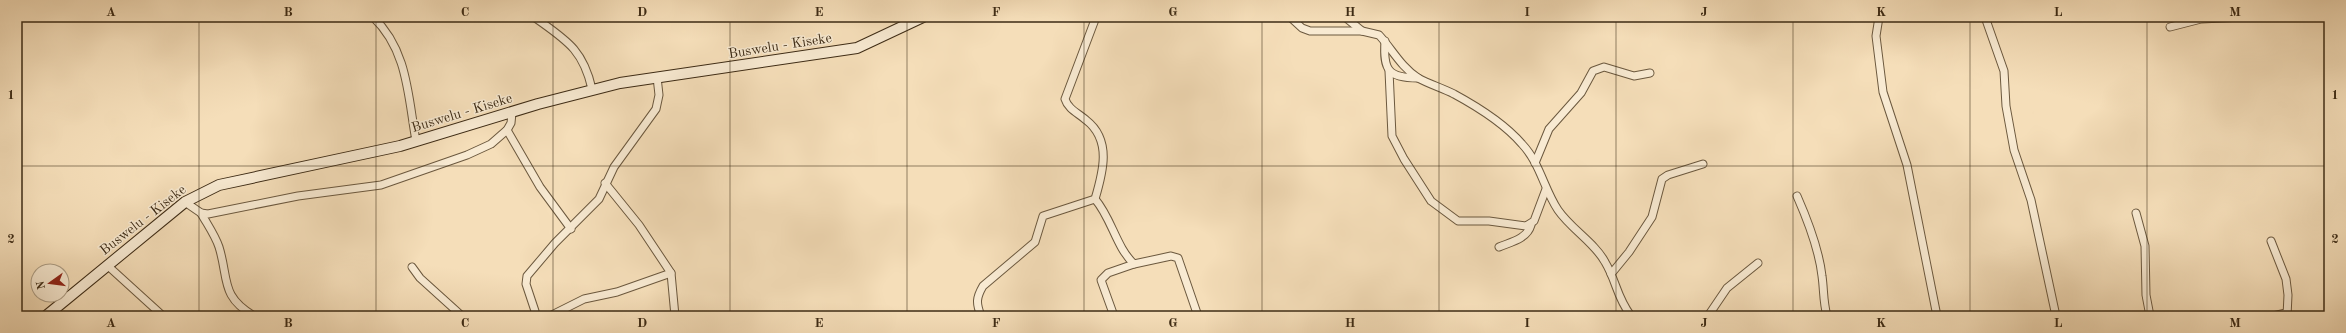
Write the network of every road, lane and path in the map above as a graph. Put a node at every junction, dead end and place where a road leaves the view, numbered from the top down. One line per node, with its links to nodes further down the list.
1 (373, 17): 20 (street)
2 (534, 17): 17 (street)
3 (923, 17): 15 (main road, Buswelu - Kiseke)
4 (1096, 17): 26 (street)
5 (1290, 17): 11 (street)
6 (1345, 17): 11 (street)
7 (1879, 17): 54 (street)
8 (1985, 17): 55 (street)
9 (2243, 17): 10 (street)
10 (2170, 27)
11 (1362, 31): 12 (street)
12 (1385, 41): 13 (street); 16 (street)
13 (1389, 71): 16 (street); 30 (street)
14 (1650, 73): 21 (street)
15 (657, 77): 17 (main road, Buswelu - Kiseke); 23 (street)
16 (1418, 78): 21 (street)
17 (592, 89): 18 (main road, Buswelu - Kiseke)
18 (512, 113): 19 (street); 20 (main road, Buswelu - Kiseke)
19 (507, 130): 28 (street); 31 (street)
20 (416, 141): 27 (main road, Buswelu - Kiseke)
21 (1535, 163): 24 (street)
22 (1703, 164): 39 (street)
23 (606, 183): 31 (street); 38 (street)
24 (1546, 189): 30 (street); 39 (street)
25 (1797, 196): 53 (street)
26 (1095, 199): 35 (street); 48 (street)
27 (185, 202): 28 (street); 36 (main road, Buswelu - Kiseke)
28 (201, 213): 43 (street)
29 (2136, 213): 56 (street)
30 (1531, 225): 33 (street)
31 (572, 229): 45 (street)
32 (2271, 242): 40 (street)
33 (1499, 247)
34 (1758, 263): 52 (street)
35 (1134, 264): 49 (street); 50 (street)
36 (108, 266): 41 (main road, Buswelu - Kiseke); 42 (street)
37 (412, 267): 44 (street)
38 (671, 274): 46 (street); 47 (street)
39 (1611, 274): 51 (street)
40 (2286, 315): 57 (street)
41 (46, 316)
42 (164, 316)
43 (254, 316)
44 (462, 316)
45 (533, 316)
46 (550, 316)
47 (675, 316)
48 (981, 316)
49 (1114, 316)
50 (1198, 316)
51 (1631, 316)
52 (1708, 316)
53 (1827, 316)
54 (1937, 316)
55 (2056, 316)
56 (2150, 316)
57 (2273, 316)

